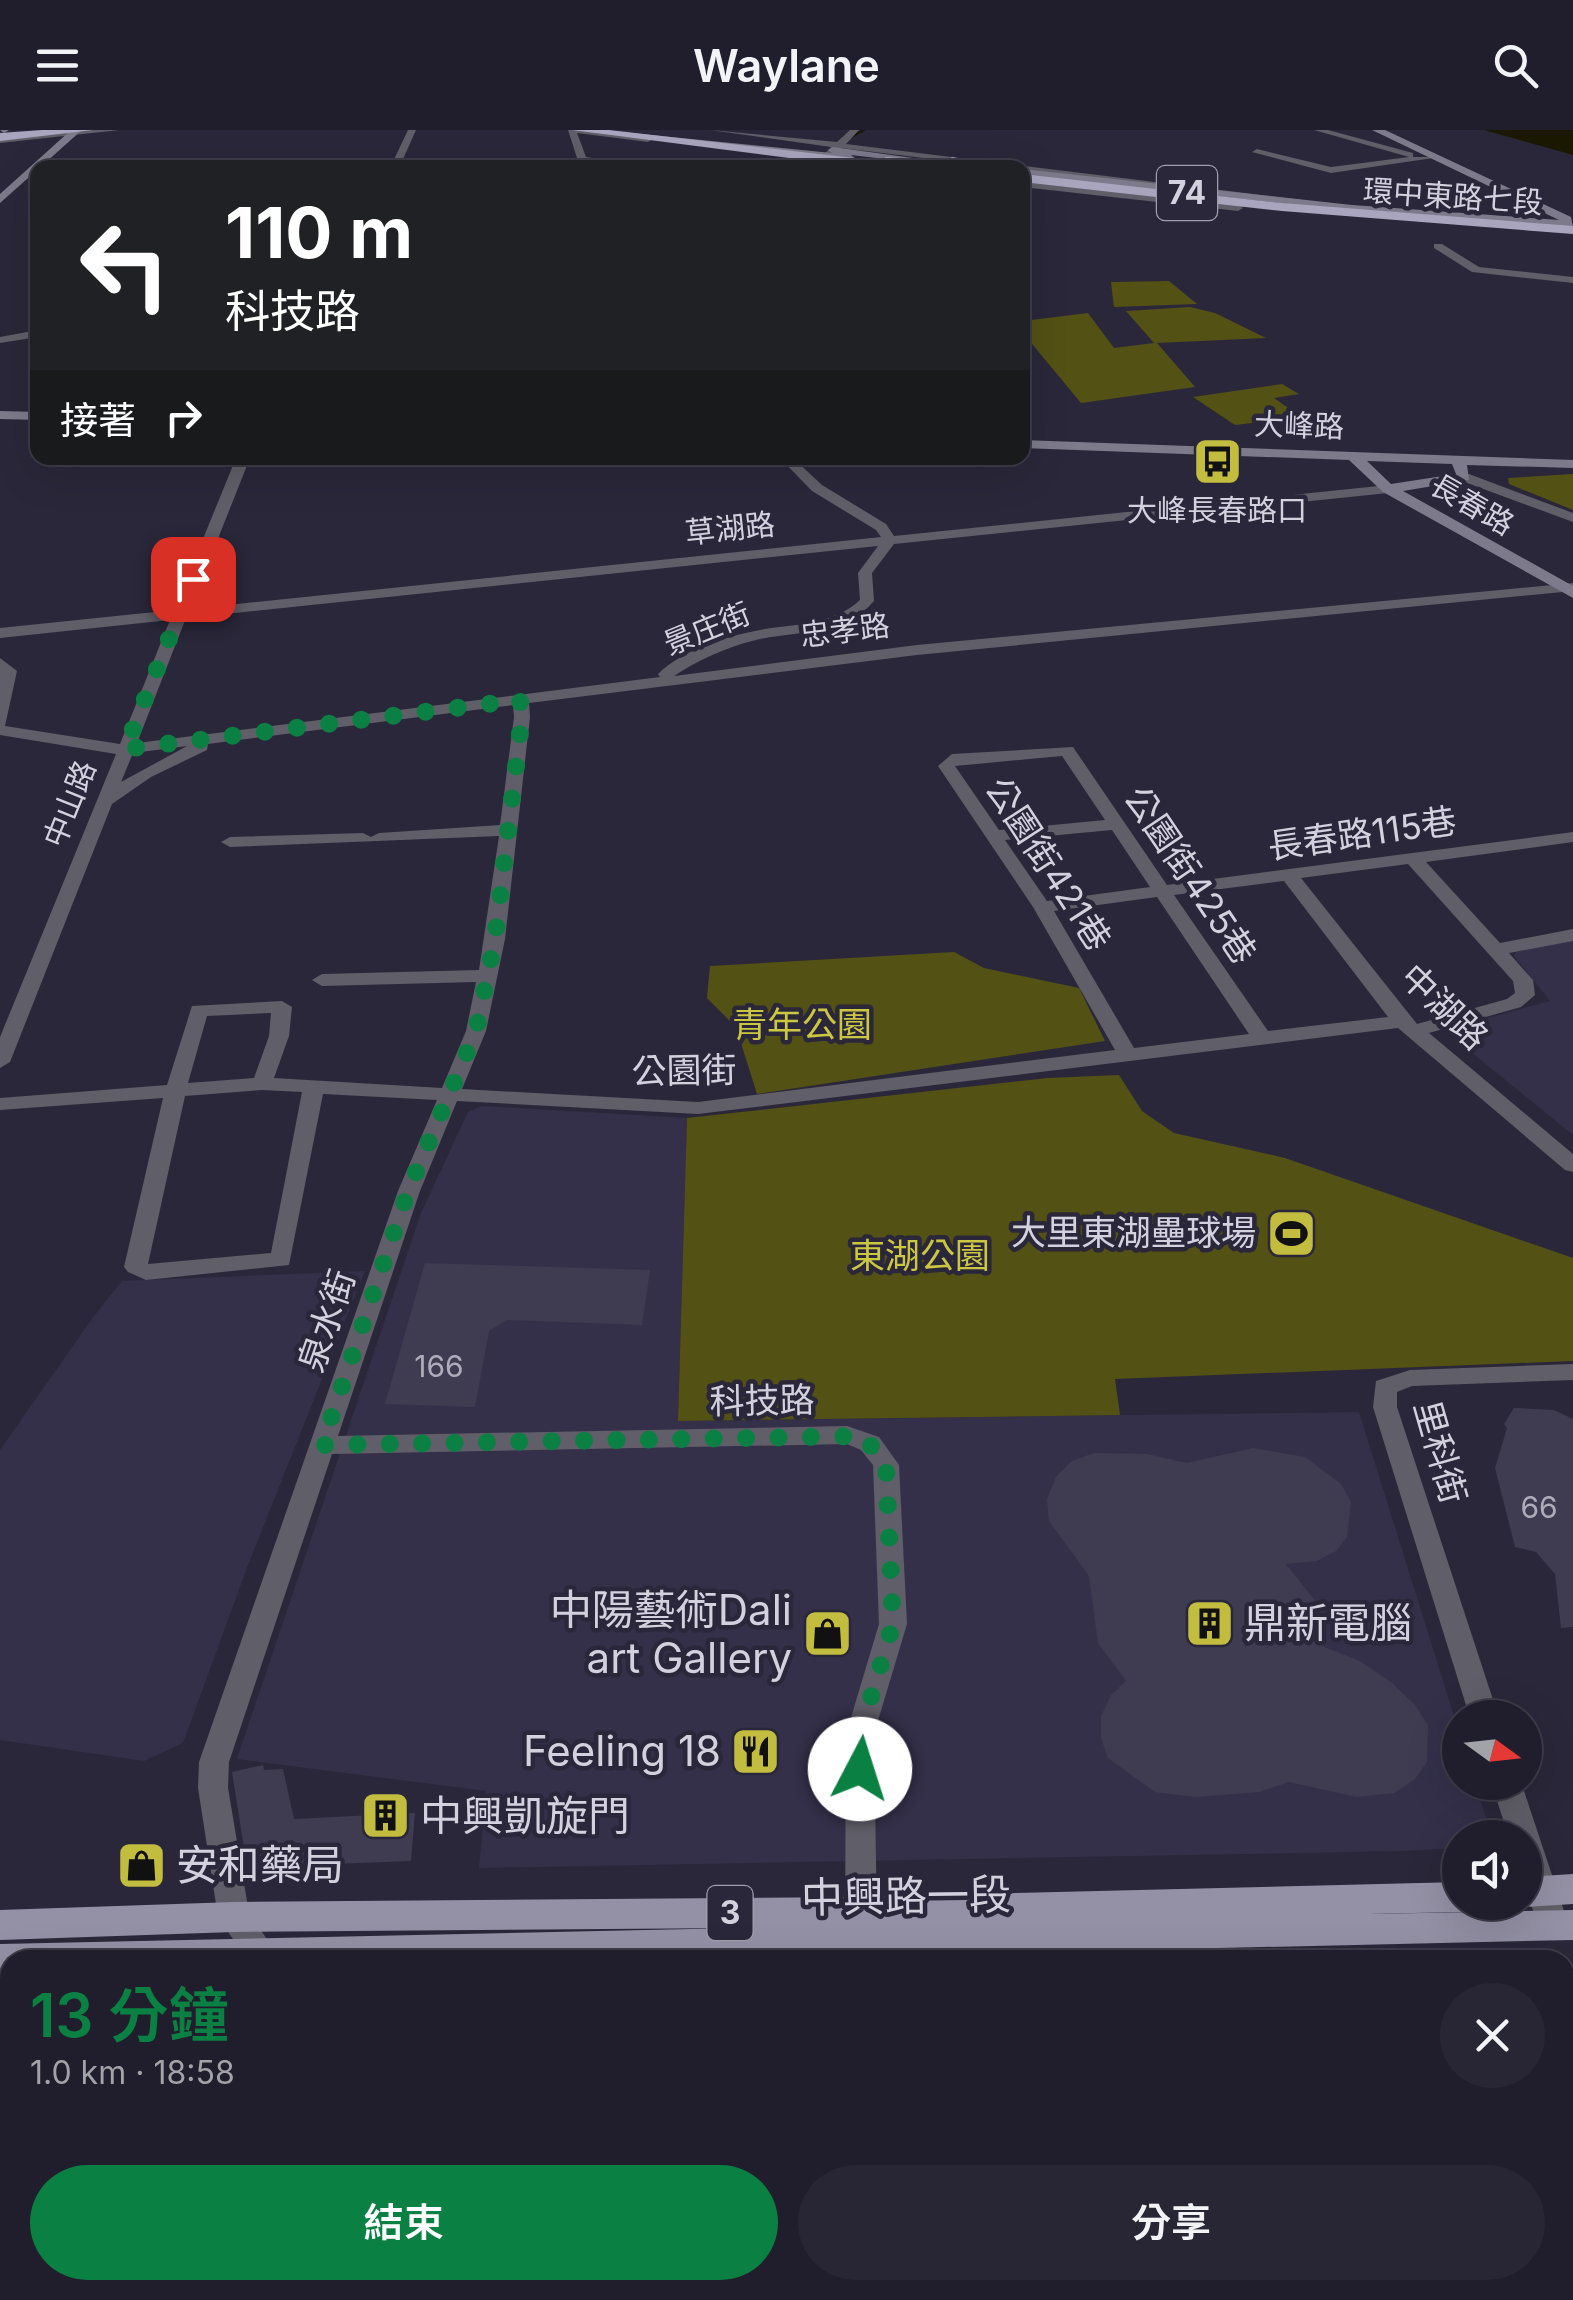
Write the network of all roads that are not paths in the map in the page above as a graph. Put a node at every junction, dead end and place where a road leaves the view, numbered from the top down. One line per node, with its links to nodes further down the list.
1 (13, 130): 16 (highway)
2 (46, 130): 16 (highway)
3 (58, 130): 16 (street)
4 (116, 130): 15 (street)
5 (412, 130): 23 (street)
6 (576, 130): 17 (highway); 19 (street, 環中東路七段); 21 (street)
7 (606, 130): 19 (street, 環中東路七段)
8 (620, 130): 27 (highway)
9 (666, 130): 19 (street, 環中東路七段)
10 (693, 130): 32 (highway)
11 (714, 130): 19 (street, 環中東路七段)
12 (855, 130): 19 (street)
13 (1318, 130): 20 (street)
14 (1376, 130): 20 (street)
15 (79, 131): 16 (highway); 22 (street)
16 (1, 134)
17 (653, 134): 26 (highway); 30 (highway)
18 (1257, 152): 33 (street)
19 (831, 154): 28 (street, 環中東路七段); 29 (street, 環中東路七段); 31 (street, 環中東路七段)
20 (1429, 158): 33 (street); 42 (street)
21 (582, 159): 24 (street); 25 (street)
22 (46, 160)
23 (398, 160)
24 (579, 160)
25 (591, 160)
26 (845, 160)
27 (870, 160)
28 (873, 160)
29 (886, 160)
30 (895, 160)
31 (896, 160)
32 (938, 160)
33 (1331, 170): 35 (street)
34 (30, 174): 40 (street)
35 (1296, 174)
36 (1030, 176): 39 (street, 環中東路七段)
37 (1030, 176): 39 (street, 環中東路七段)
38 (1030, 176): 42 (highway)
39 (1129, 189): 41 (street, 環中東路七段); 41 (street, 環中東路七段)
40 (0, 200)
41 (1331, 209): 42 (street, 環中東路七段)
42 (1573, 226)
43 (1438, 246): 44 (street)
44 (1569, 282)
45 (30, 334): 46 (street)
46 (0, 340)
47 (0, 411): 48 (street)
48 (30, 412)
49 (1030, 444): 51 (street, 大峰路)
50 (1030, 452): 51 (street, 大峰路)
51 (1355, 459): 55 (street, 大峰路); 56 (street, 長春路)
52 (240, 465): 60 (street, 中山路)
53 (793, 465): 58 (street)
54 (1573, 467): 55 (street, 大峰路)
55 (1461, 468): 56 (street, 草湖路); 57 (street)
56 (1388, 489): 58 (street, 草湖路); 59 (street, 長春路)
57 (1573, 518)
58 (890, 540): 60 (street, 草湖路); 63 (street, 景庄街)
59 (1570, 589): 63 (street, 忠孝路)
60 (178, 614): 61 (street, 草湖路); 68 (street, 中山路)
61 (0, 633)
62 (0, 663): 65 (street)
63 (658, 681): 64 (street, 忠孝路)
64 (520, 700): 67 (street, 忠孝路); 72 (street, 泉水街)
65 (0, 722)
66 (0, 730): 68 (street, 忠孝路)
67 (222, 736): 68 (street, 忠孝路); 70 (street)
68 (125, 749): 70 (street, 中山路)
69 (1066, 751): 71 (street, 公園街425巷); 73 (street, 公園街421巷)
70 (101, 804): 87 (street, 中山路)
71 (1115, 824): 73 (street); 78 (street, 公園街425巷)
72 (508, 830): 75 (street); 82 (street, 泉水街)
73 (993, 836): 79 (street, 公園街421巷)
74 (1573, 837): 76 (street, 長春路115巷)
75 (230, 842)
76 (1415, 861): 77 (street, 長春路115巷); 81 (street)
77 (1290, 877): 78 (street, 長春路115巷); 84 (street, 中湖路)
78 (1160, 892): 79 (street, 長春路115巷); 85 (street, 公園街425巷)
79 (1042, 907): 86 (street, 公園街421巷)
80 (1573, 935): 81 (street)
81 (1493, 950): 84 (street, 公園街)
82 (488, 976): 83 (street); 91 (street, 泉水街)
83 (322, 980)
84 (1408, 1026): 85 (street, 公園街); 93 (street, 中湖路)
85 (1261, 1036): 86 (street, 公園街)
86 (1128, 1052): 91 (street, 公園街)
87 (0, 1062)
88 (262, 1084): 89 (street, 公園街); 90 (street, 公園街); 90 (street)
89 (314, 1086): 90 (street); 91 (street, 公園街)
90 (175, 1092): 92 (street, 公園街)
91 (451, 1094): 95 (street, 泉水街)
92 (0, 1104)
93 (1573, 1165)
94 (1573, 1372): 96 (street, 里科街)
95 (322, 1445): 99 (street, 泉水街); 102 (street, 科技路)
96 (1479, 1700)
97 (1546, 1890): 101 (street)
98 (1442, 1898): 102 (main road, 中興路一段 / 3)
99 (234, 1917): 100 (main road, 中興路一段 / 3); 102 (main road, 中興路一段 / 3); 103 (street)
100 (0, 1925)
101 (1563, 1925): 102 (main road, 中興路一段 / 3)
102 (861, 1928): 104 (main road, 中興路一段 / 3)
103 (260, 1950)
104 (409, 1950)

